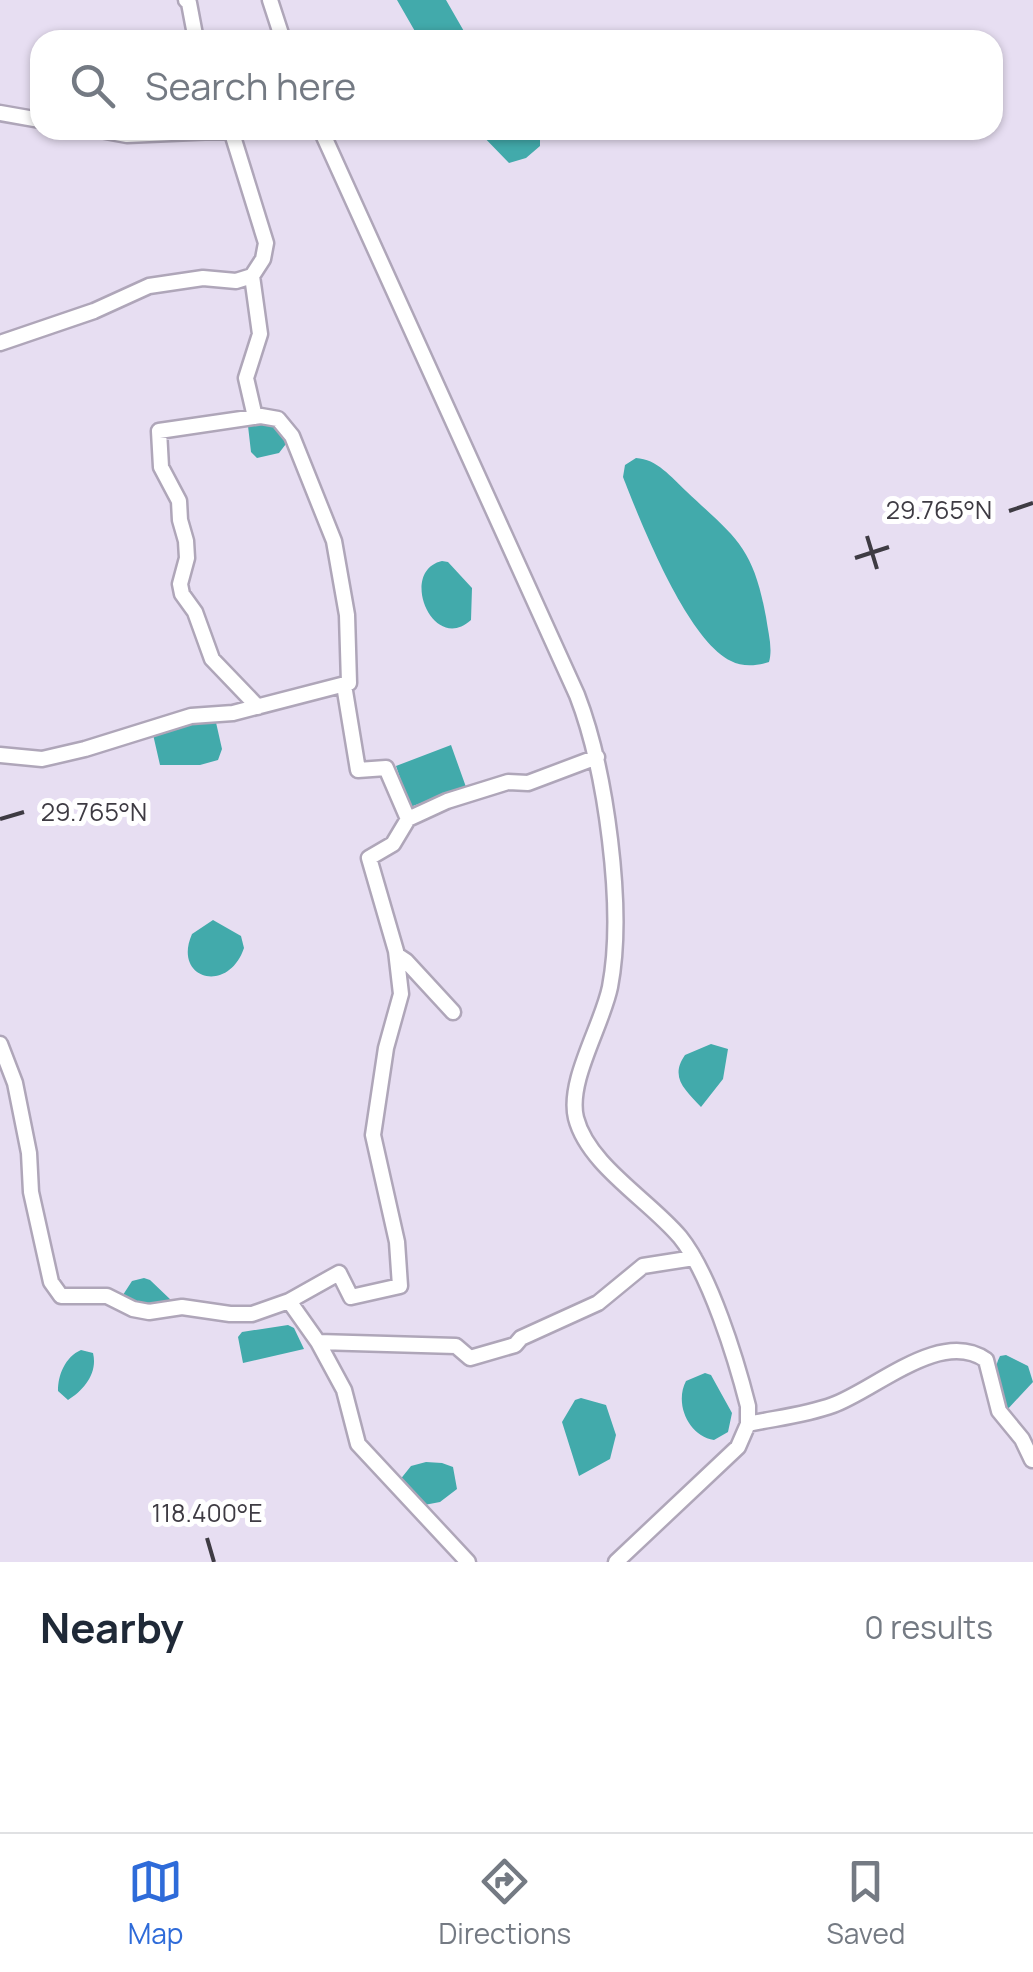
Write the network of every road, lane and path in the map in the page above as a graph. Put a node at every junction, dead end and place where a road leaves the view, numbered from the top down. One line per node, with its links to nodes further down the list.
1 (186, 0): 3 (street)
2 (270, 0): 4 (street)
3 (194, 30)
4 (280, 30)
5 (0, 112): 6 (street)
6 (30, 118)
7 (237, 140): 9 (street)
8 (326, 140): 15 (street)
9 (252, 276): 10 (street); 11 (street)
10 (0, 343)
11 (255, 416): 12 (street); 13 (street)
12 (344, 685): 13 (street); 16 (street)
13 (258, 707): 14 (street)
14 (0, 755)
15 (597, 758): 16 (street); 20 (street)
16 (408, 820): 17 (street)
17 (397, 956): 18 (street); 21 (street)
18 (452, 1012)
19 (0, 1044): 21 (street)
20 (694, 1258): 22 (street); 23 (street)
21 (289, 1301): 22 (street)
22 (318, 1342): 25 (street)
23 (748, 1424): 24 (street); 26 (street)
24 (1032, 1460)
25 (468, 1562)
26 (616, 1562)

